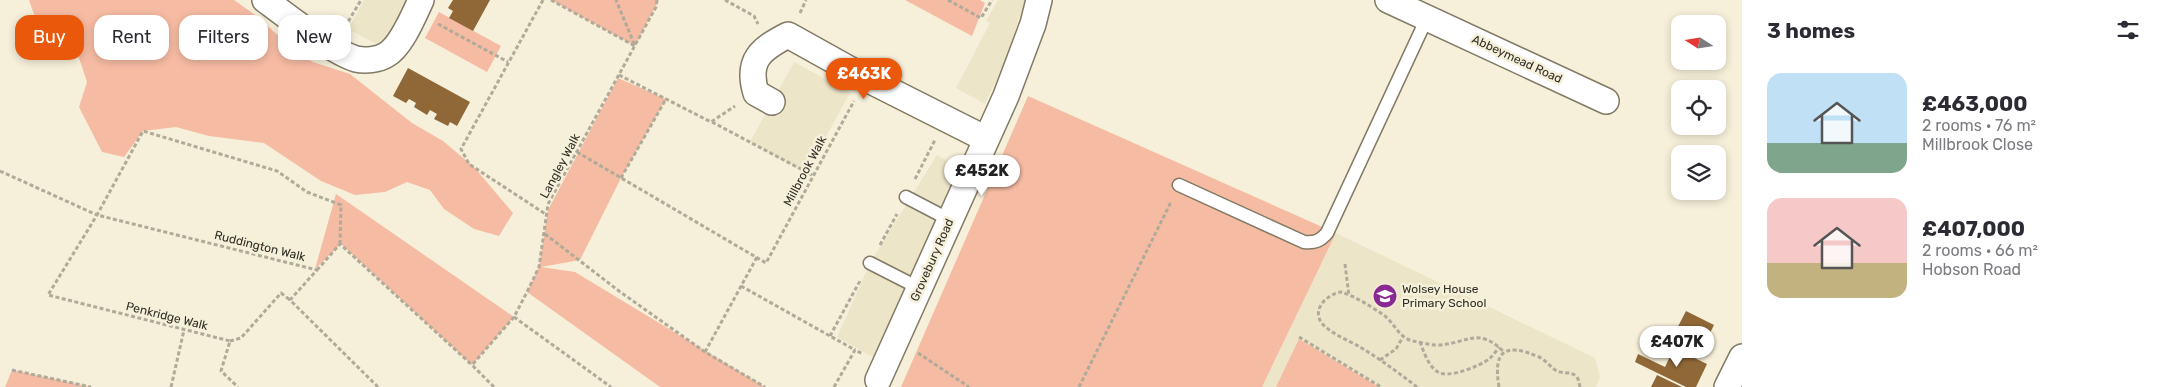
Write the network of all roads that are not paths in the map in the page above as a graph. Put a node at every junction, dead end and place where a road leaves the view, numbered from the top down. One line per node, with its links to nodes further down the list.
1 (265, 0): 4 (street)
2 (1038, 0): 8 (street, Grovebury Road)
3 (1388, 0): 5 (street, Abbeymead Road)
4 (418, 6)
5 (1431, 9): 7 (street, Abbeymead Road); 9 (lane)
6 (764, 98): 8 (street)
7 (1606, 100)
8 (986, 139): 11 (street, Grovebury Road)
9 (1179, 185)
10 (906, 197): 11 (lane)
11 (950, 220): 13 (street, Grovebury Road)
12 (870, 264): 13 (lane)
13 (919, 288): 15 (street, Grovebury Road)
14 (1742, 357): 16 (street)
15 (878, 380)
16 (1727, 387)

